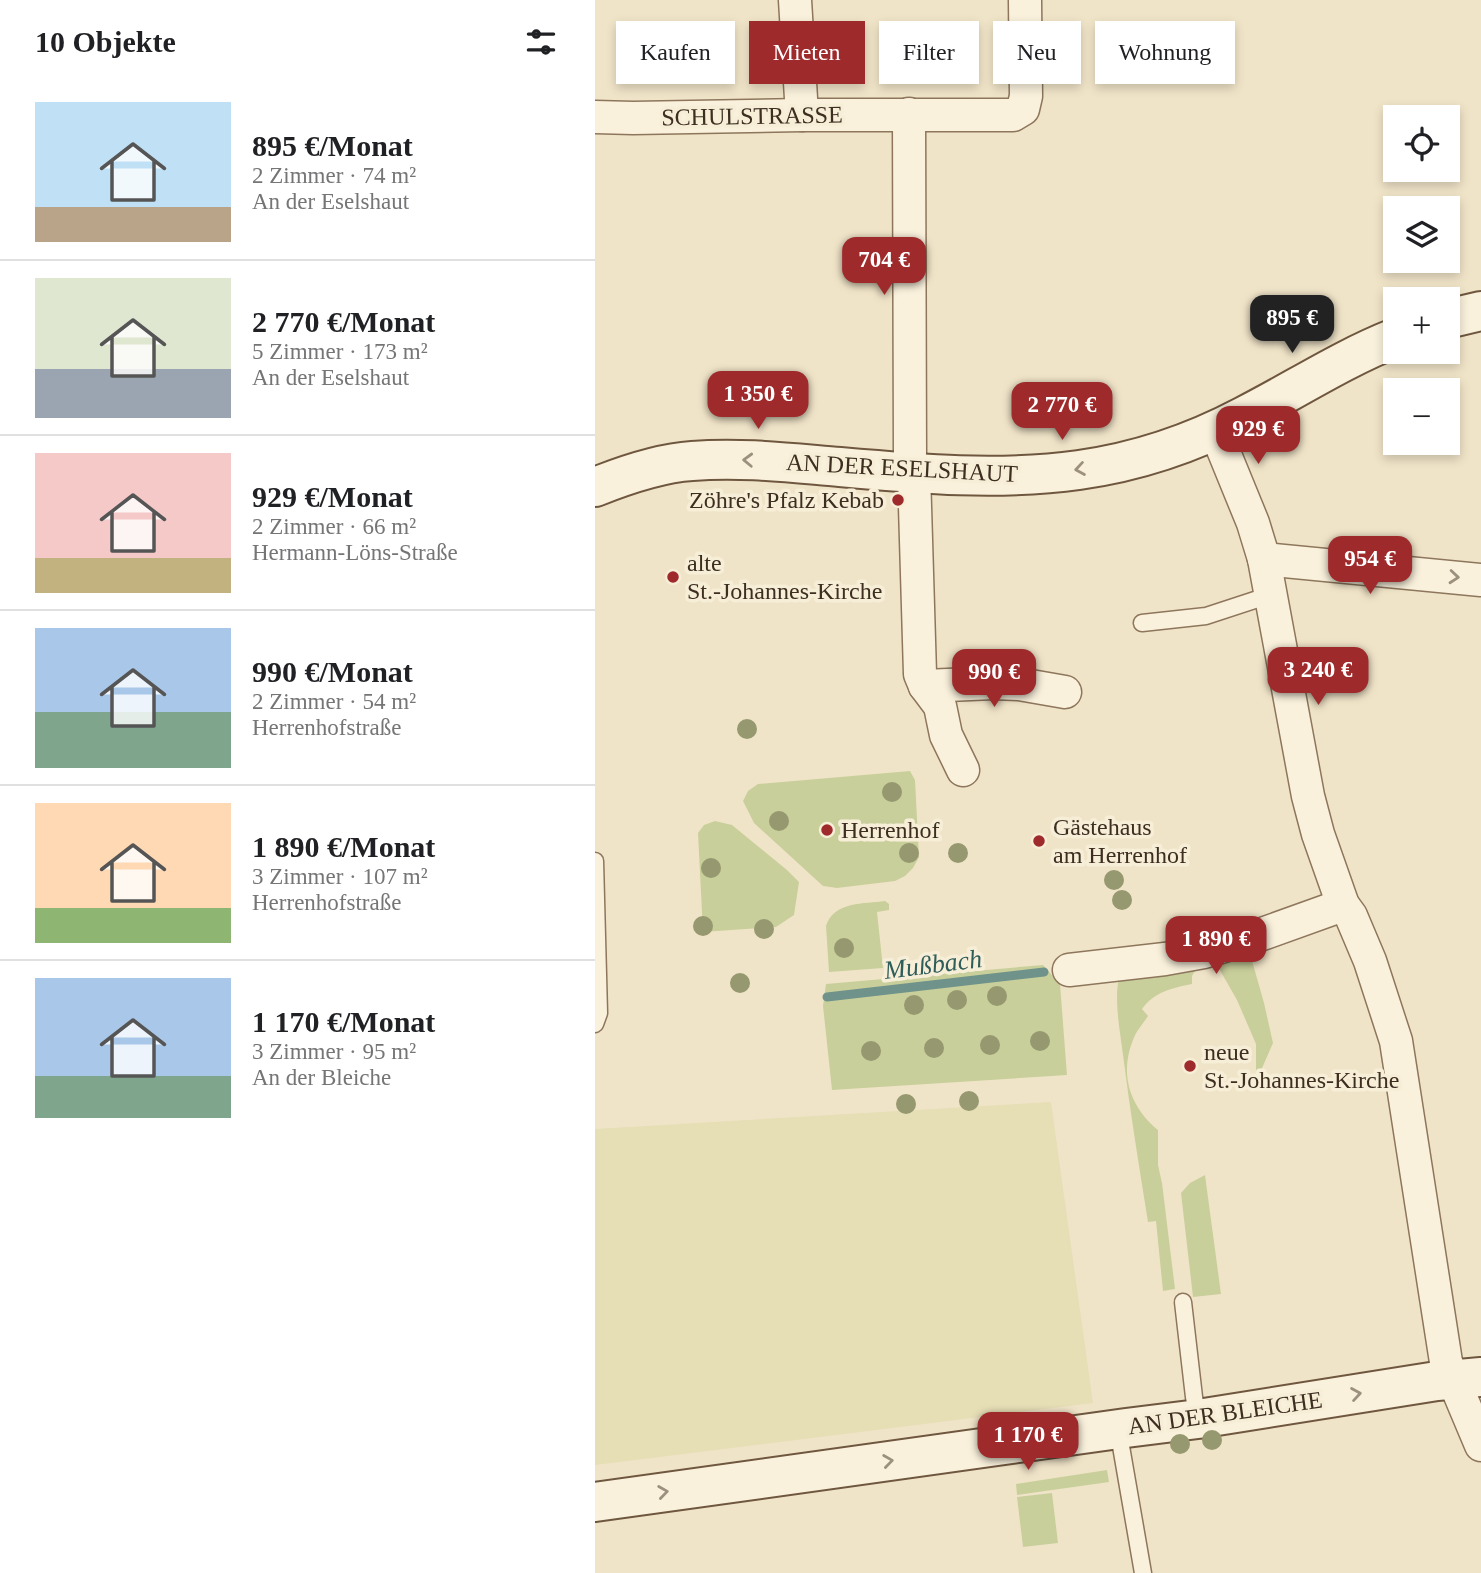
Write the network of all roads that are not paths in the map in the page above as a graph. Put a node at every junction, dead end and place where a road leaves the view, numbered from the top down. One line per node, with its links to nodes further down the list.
1 (795, 0): 4 (street)
2 (1025, 0): 3 (street, SCHULSTRASSE)
3 (909, 114): 4 (street, SCHULSTRASSE); 10 (street)
4 (802, 115): 5 (street, SCHULSTRASSE)
5 (595, 117)
6 (1481, 311): 7 (main road)
7 (1460, 316)
8 (1383, 343): 9 (main road, AN DER ESELSHAUT)
9 (1215, 430): 10 (main road, AN DER ESELSHAUT, one-way to 10); 12 (street)
10 (914, 473): 11 (main road, AN DER ESELSHAUT, one-way to 11); 16 (street)
11 (600, 480)
12 (1264, 559): 13 (street, one-way to 13); 14 (street)
13 (1481, 580)
14 (1270, 596): 15 (lane); 22 (street)
15 (1142, 623)
16 (925, 686): 17 (street); 18 (street)
17 (1065, 692)
18 (963, 770)
19 (595, 861): 20 (lane)
20 (595, 867): 21 (lane)
21 (596, 902): 24 (lane)
22 (1343, 905): 23 (street); 26 (street)
23 (1069, 970)
24 (595, 1024)
25 (1183, 1302): 27 (lane)
26 (1466, 1378): 27 (main road, AN DER BLEICHE, one-way to 26); 29 (street)
27 (1198, 1419): 28 (main road, AN DER BLEICHE)
28 (1118, 1429): 30 (main road, AN DER BLEICHE, one-way to 28); 31 (lane)
29 (1481, 1445)
30 (595, 1502)
31 (1143, 1573)

